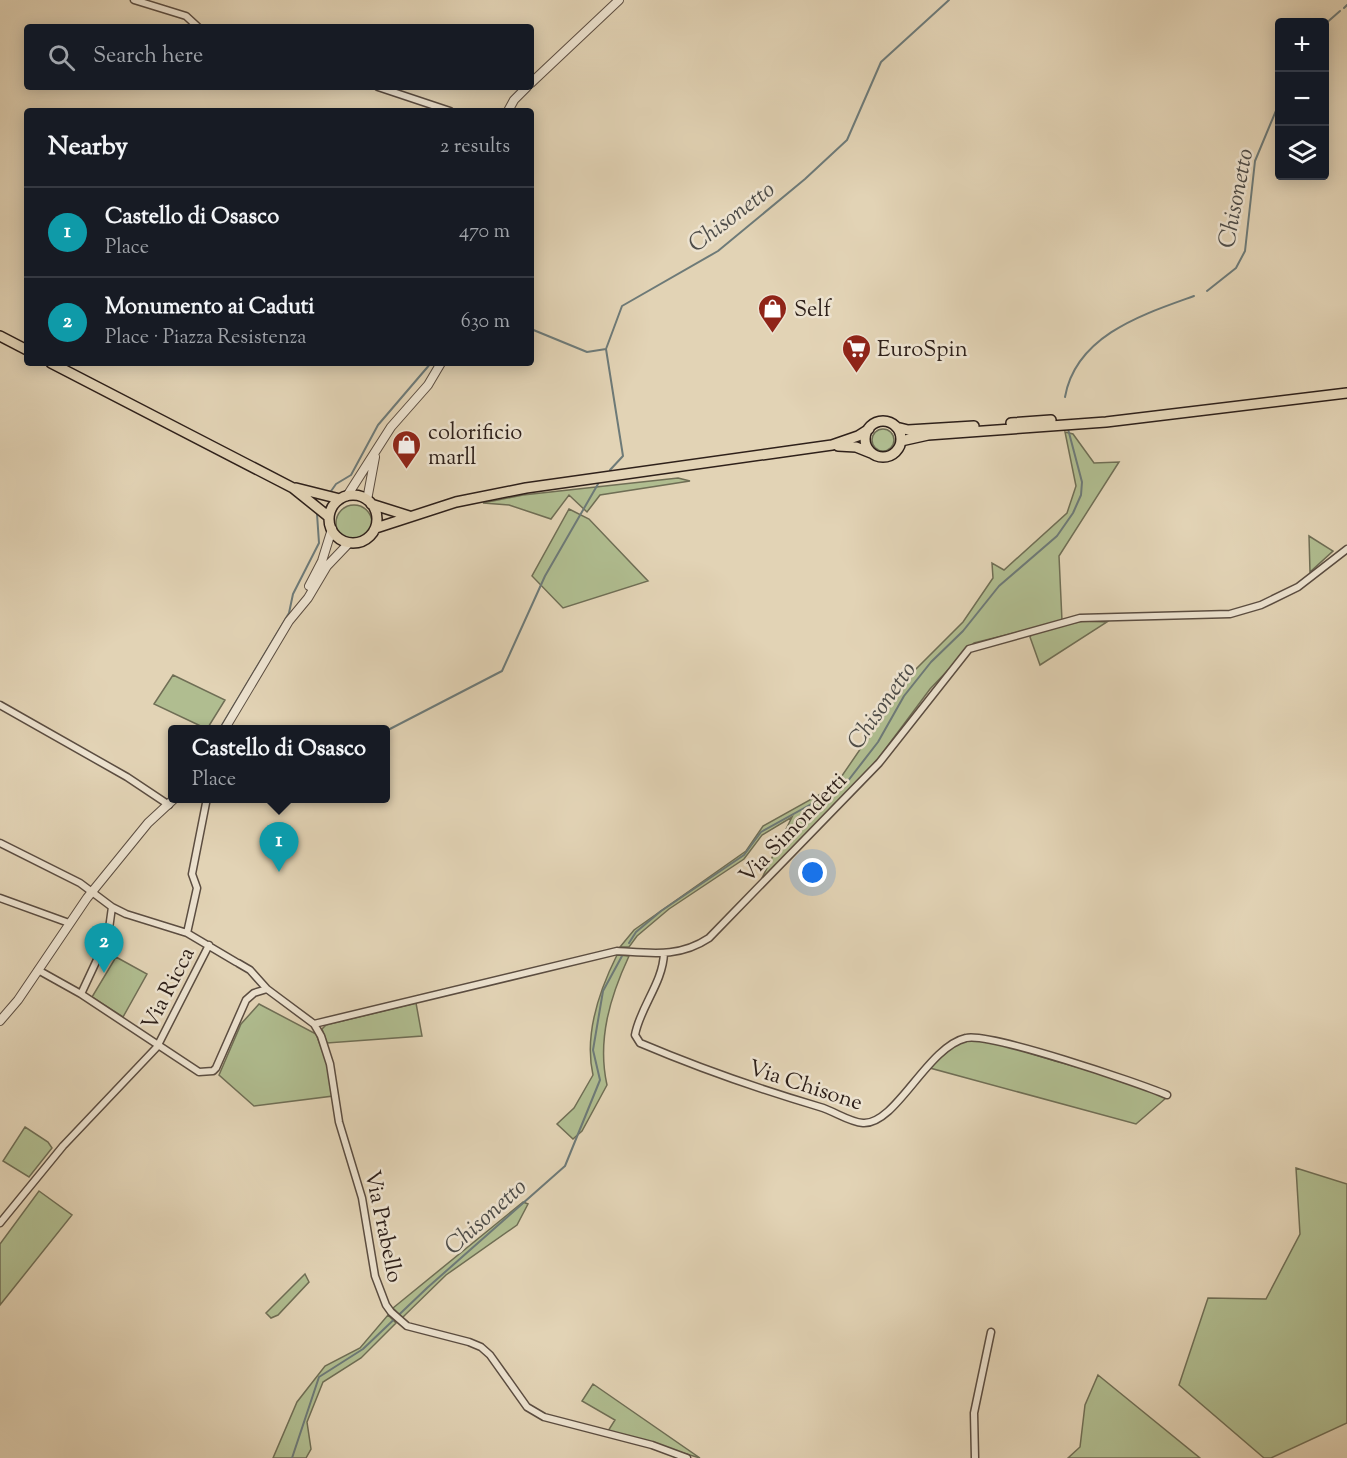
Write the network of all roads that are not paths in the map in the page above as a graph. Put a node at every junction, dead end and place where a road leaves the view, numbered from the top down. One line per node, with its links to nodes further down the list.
1 (134, 0): 3 (street)
2 (619, 0): 4 (street)
3 (195, 24)
4 (534, 80)
5 (387, 90): 7 (street)
6 (524, 90): 8 (street)
7 (441, 108)
8 (510, 108)
9 (0, 336): 10 (main road)
10 (24, 348)
11 (57, 366): 21 (main road)
12 (439, 366): 19 (street)
13 (1347, 393): 14 (main road)
14 (1135, 417): 15 (main road); 17 (main road)
15 (896, 427): 16 (main road); 17 (main road)
16 (869, 429): 18 (main road); 20 (main road)
17 (901, 441): 20 (main road)
18 (832, 445): 20 (main road); 25 (main road)
19 (377, 448): 22 (street); 23 (street)
20 (874, 455)
21 (293, 488): 22 (main road); 24 (main road)
22 (344, 498): 23 (main road); 24 (main road)
23 (369, 502): 25 (main road); 26 (main road)
24 (329, 517): 27 (main road)
25 (411, 517): 26 (main road)
26 (376, 528): 28 (main road)
27 (332, 529): 28 (main road); 30 (street)
28 (349, 543): 30 (street)
29 (1347, 549): 42 (street, Via Simondetti)
30 (297, 611): 32 (street)
31 (0, 705): 34 (street)
32 (226, 725)
33 (206, 803): 40 (street)
34 (169, 805): 36 (street)
35 (0, 843): 36 (street)
36 (93, 891): 38 (street); 39 (street)
37 (0, 897): 39 (street)
38 (112, 907): 40 (street); 45 (street)
39 (69, 923): 43 (street)
40 (187, 933): 41 (street)
41 (209, 945): 44 (street); 48 (street, Via Ricca)
42 (664, 953): 47 (street, Via Simondetti); 49 (street, Via Chisone)
43 (38, 970): 45 (street); 46 (street)
44 (267, 989): 47 (street); 48 (street)
45 (81, 994): 48 (street)
46 (0, 1021)
47 (314, 1024): 52 (street, Via Prabello)
48 (157, 1047): 50 (street, Via Ricca)
49 (1167, 1095)
50 (0, 1223)
51 (991, 1332): 53 (street)
52 (687, 1458)
53 (975, 1458)

